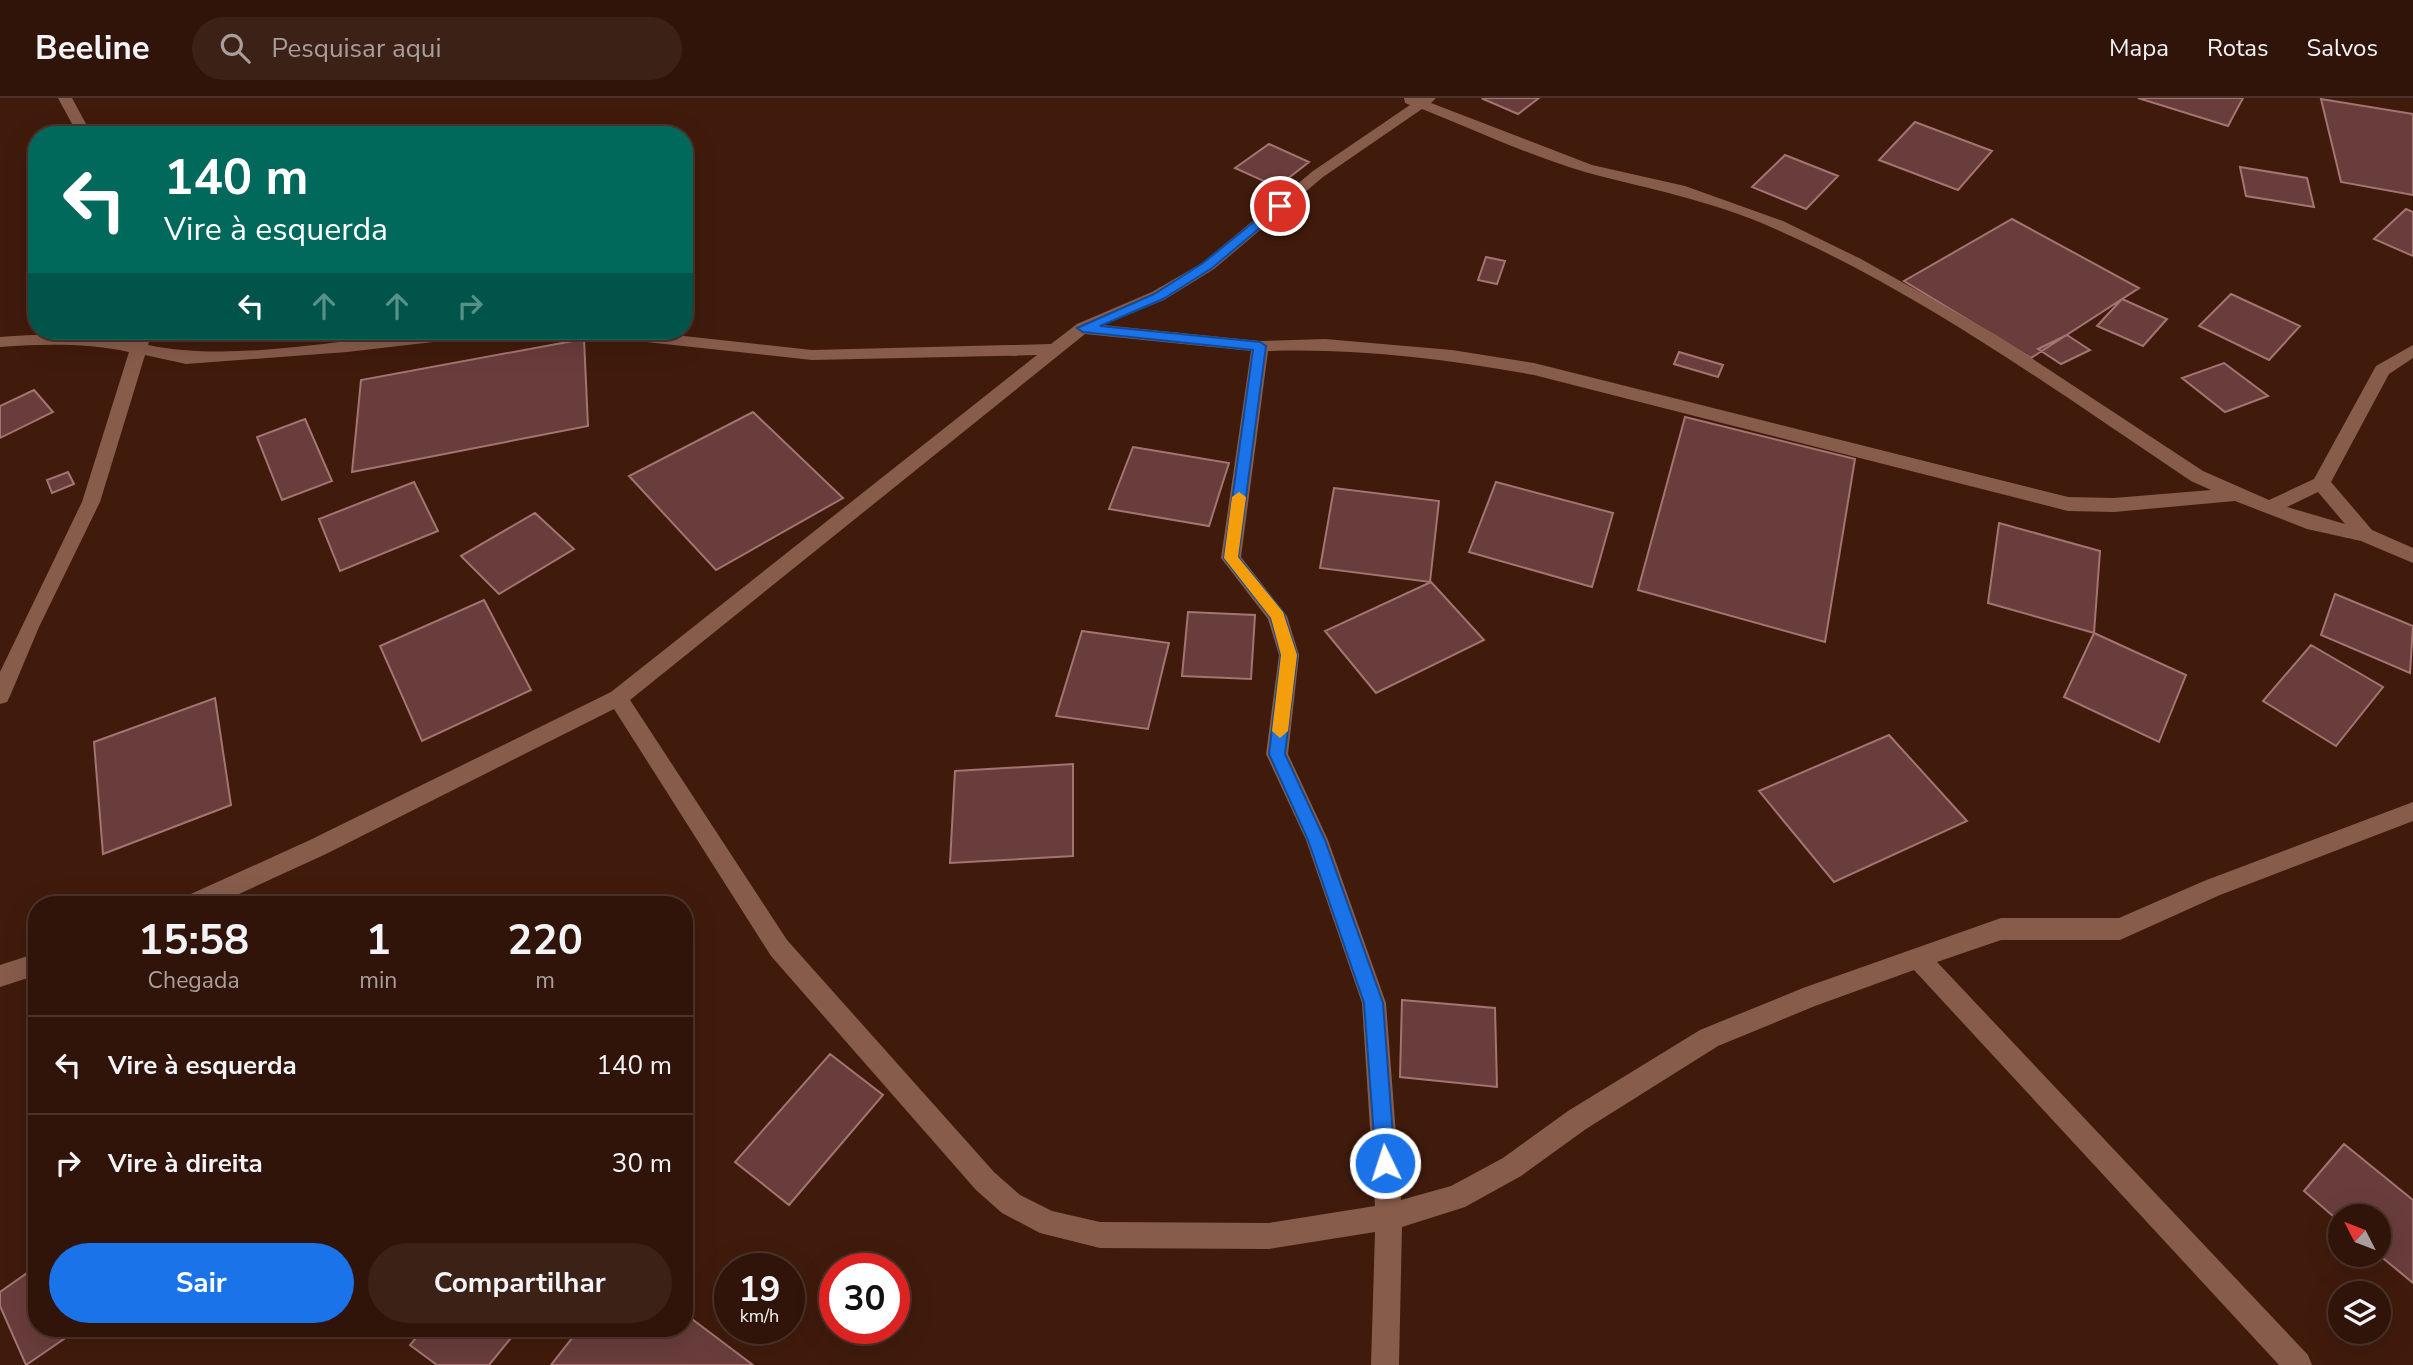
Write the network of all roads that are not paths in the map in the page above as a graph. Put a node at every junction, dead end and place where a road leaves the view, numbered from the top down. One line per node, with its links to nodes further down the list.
1 (65, 98): 3 (street)
2 (1418, 100): 4 (street); 15 (street)
3 (80, 126)
4 (1083, 328): 11 (street); 12 (street)
5 (28, 340): 10 (street)
6 (142, 340): 19 (street)
7 (144, 340): 8 (street)
8 (407, 340)
9 (674, 340): 12 (street)
10 (0, 342)
11 (1260, 346): 15 (street); 26 (street)
12 (1055, 349): 20 (street)
13 (2413, 349): 14 (street)
14 (2320, 483): 16 (street); 17 (street)
15 (2236, 494): 16 (street)
16 (2269, 508): 17 (street)
17 (2365, 535): 18 (street)
18 (2413, 556)
19 (0, 696)
20 (618, 698): 22 (street); 26 (street)
21 (2413, 811): 23 (street)
22 (210, 896)
23 (1918, 958): 26 (street); 28 (street)
24 (28, 967): 25 (street)
25 (0, 976)
26 (1389, 1217): 27 (street)
27 (1385, 1365)
28 (2298, 1365)

